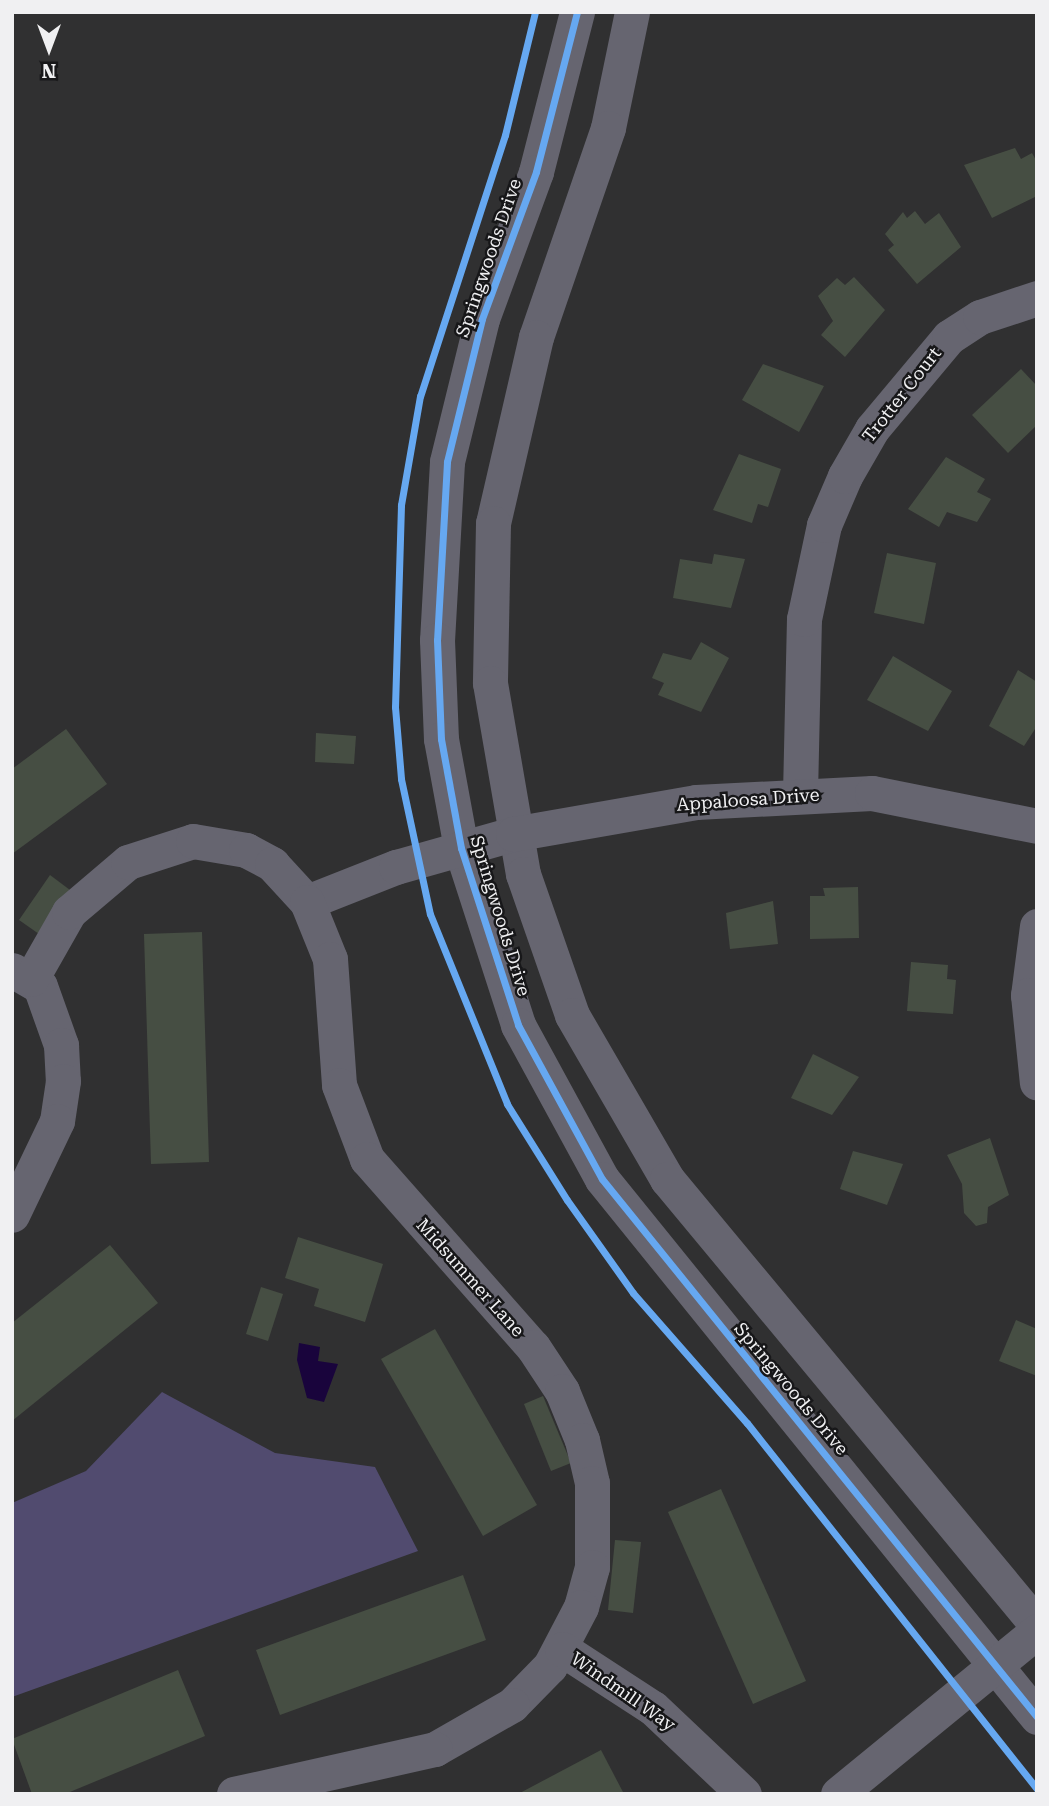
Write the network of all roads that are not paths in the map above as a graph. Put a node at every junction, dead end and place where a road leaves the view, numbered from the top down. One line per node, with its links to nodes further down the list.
1 (578, 12): 7 (street, Springwoods Drive)
2 (632, 12): 6 (street, Springwoods Drive)
3 (1037, 298): 4 (street, Trotter Court)
4 (800, 794): 5 (street, Appaloosa Drive); 6 (street, Appaloosa Drive)
5 (1037, 826)
6 (513, 834): 7 (street, Appaloosa Drive); 13 (street, Springwoods Drive)
7 (461, 848): 8 (street, Appaloosa Drive); 15 (street, Springwoods Drive)
8 (307, 902): 10 (street, Midsummer Lane); 14 (street, Midsummer Lane)
9 (1037, 926): 11 (street)
10 (22, 974): 12 (street, Midsummer Lane)
11 (1037, 1083)
12 (12, 1215)
13 (1037, 1628): 15 (street)
14 (562, 1649): 17 (street, Midsummer Lane); 19 (street, Windmill Way)
15 (996, 1664): 16 (street, Springwoods Drive); 20 (street)
16 (1037, 1717)
17 (335, 1781): 18 (street, Midsummer Lane)
18 (234, 1794)
19 (744, 1794)
20 (838, 1794)

